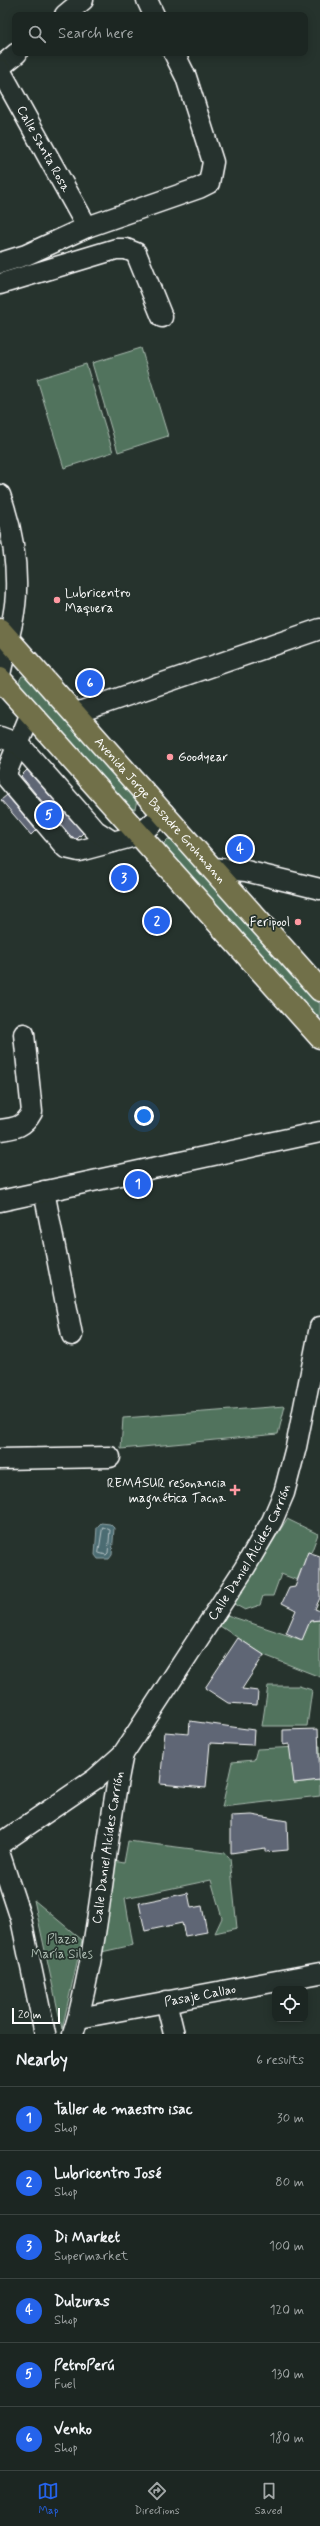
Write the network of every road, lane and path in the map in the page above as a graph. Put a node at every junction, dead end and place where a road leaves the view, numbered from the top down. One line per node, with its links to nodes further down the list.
1 (83, 0): 3 (street)
2 (147, 0): 4 (street)
3 (69, 12)
4 (153, 12)
5 (13, 56): 7 (street)
6 (176, 56): 9 (street)
7 (0, 67)
8 (0, 70): 9 (street, Calle Santa Rosa)
9 (87, 227): 10 (street)
10 (0, 264)
11 (0, 284): 12 (street)
12 (162, 317)
13 (0, 495): 15 (street)
14 (320, 629): 19 (street)
15 (4, 634): 16 (street); 19 (highway, Avenida Jorge Basadre Grohmann)
16 (0, 675)
17 (0, 679): 18 (highway)
18 (31, 713): 21 (street); 23 (highway)
19 (76, 713): 22 (highway, Avenida Jorge Basadre Grohmann)
20 (0, 737): 21 (street)
21 (19, 744): 24 (street); 24 (street)
22 (164, 814): 23 (street); 25 (highway, Avenida Jorge Basadre Grohmann)
23 (139, 835): 24 (street); 29 (highway)
24 (113, 842)
25 (212, 868): 26 (street); 27 (highway, Avenida Jorge Basadre Grohmann)
26 (320, 889)
27 (320, 990)
28 (24, 1034): 30 (street)
29 (320, 1037)
30 (0, 1130)
31 (319, 1132): 32 (street)
32 (44, 1191): 33 (street); 35 (street)
33 (0, 1201)
34 (320, 1327): 38 (street, Calle Daniel Alcídes Carrión)
35 (72, 1336)
36 (110, 1457): 37 (street)
37 (0, 1459)
38 (122, 1754): 39 (street, Calle Daniel Alcídes Carrión); 44 (street, Calle Daniel Alcídes Carrión)
39 (0, 1844)
40 (0, 1855): 41 (street)
41 (7, 1899): 45 (street)
42 (320, 1973): 43 (street, Pasaje Callao)
43 (166, 2001): 44 (street, Pasaje Callao); 46 (street)
44 (76, 2026)
45 (45, 2034)
46 (174, 2034)

